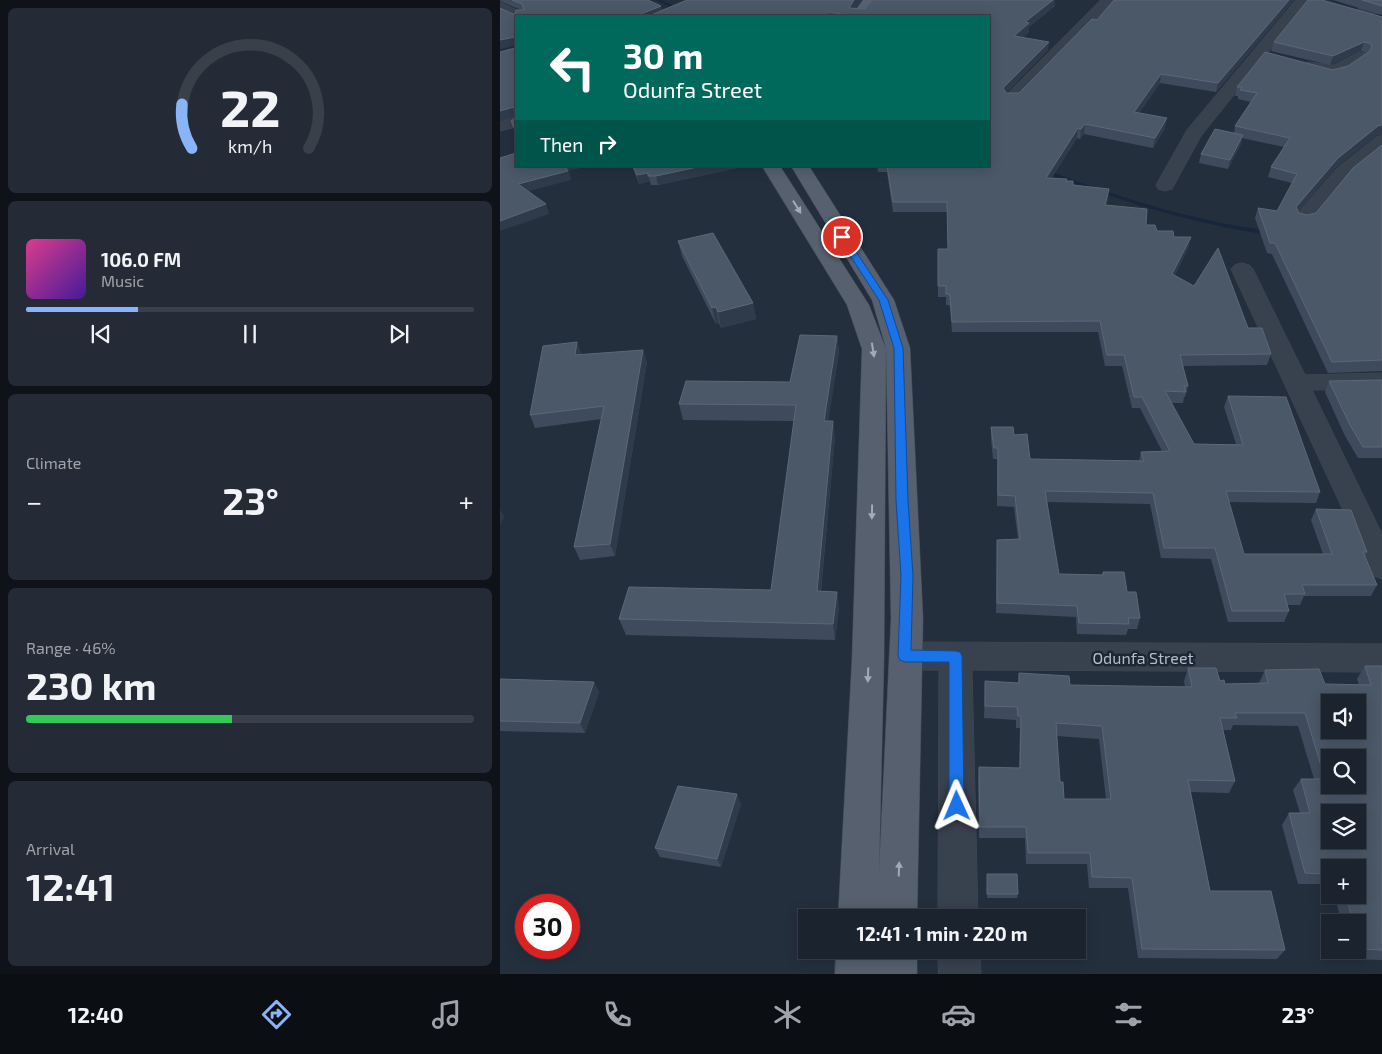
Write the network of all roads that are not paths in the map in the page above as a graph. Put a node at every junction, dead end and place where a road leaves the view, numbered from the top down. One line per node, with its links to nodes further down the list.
1 (855, 0): 8 (main road)
2 (870, 0): 9 (main road)
3 (1109, 0): 15 (street)
4 (1303, 0): 11 (street)
5 (500, 6): 7 (street)
6 (1382, 8): 10 (street)
7 (516, 15)
8 (844, 15)
9 (859, 15)
10 (1382, 20)
11 (1259, 54): 13 (street); 21 (street)
12 (1361, 56): 14 (street)
13 (1276, 58)
14 (1294, 63)
15 (1012, 98)
16 (515, 122): 17 (street)
17 (500, 126)
18 (1382, 141): 22 (street)
19 (772, 167): 30 (main road, one-way to 30)
20 (801, 167): 27 (main road)
21 (1165, 185)
22 (1304, 218)
23 (1242, 269): 25 (street)
24 (1382, 381): 25 (street)
25 (1296, 383): 26 (street)
26 (1382, 566)
27 (905, 656): 28 (street, Odunfa Street); 31 (main road, one-way to 27)
28 (956, 656): 29 (street, Odunfa Street); 32 (street)
29 (1382, 658)
30 (858, 909)
31 (897, 909)
32 (958, 909)
33 (857, 959): 36 (main road)
34 (896, 959): 37 (main road)
35 (959, 959): 38 (street)
36 (856, 974)
37 (896, 974)
38 (960, 974)

